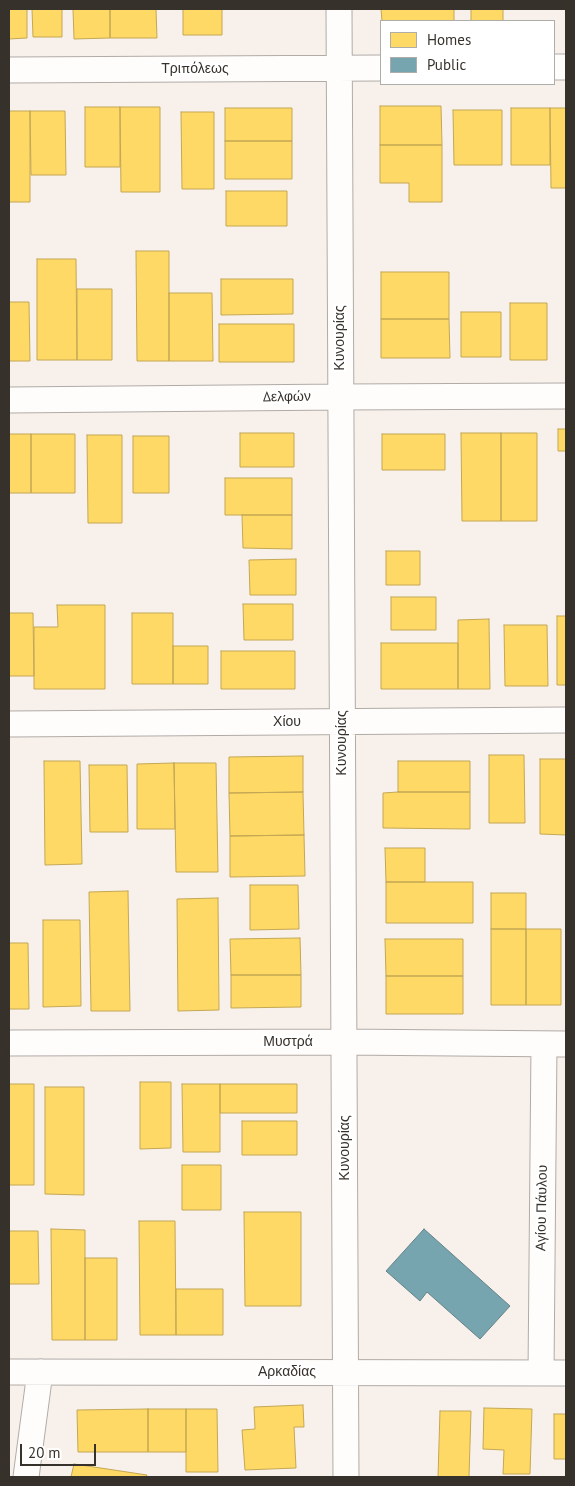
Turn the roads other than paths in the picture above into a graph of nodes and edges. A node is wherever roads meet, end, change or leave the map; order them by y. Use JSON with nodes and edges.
{"nodes":[{"id":1,"x":339,"y":9,"type":"edge"},
{"id":2,"x":339,"y":68,"type":"junction"},
{"id":3,"x":380,"y":68,"type":"edge"},
{"id":4,"x":9,"y":70,"type":"edge"},
{"id":5,"x":566,"y":396,"type":"edge"},
{"id":6,"x":340,"y":397,"type":"junction"},
{"id":7,"x":9,"y":400,"type":"edge"},
{"id":8,"x":566,"y":720,"type":"edge"},
{"id":9,"x":342,"y":721,"type":"junction"},
{"id":10,"x":9,"y":724,"type":"edge"},
{"id":11,"x":344,"y":1042,"type":"junction"},
{"id":12,"x":9,"y":1043,"type":"edge"},
{"id":13,"x":555,"y":1044,"type":"edge"},
{"id":14,"x":9,"y":1372,"type":"edge"},
{"id":15,"x":40,"y":1372,"type":"junction"},
{"id":16,"x":346,"y":1372,"type":"junction"},
{"id":17,"x":541,"y":1372,"type":"junction"},
{"id":18,"x":566,"y":1373,"type":"edge"},
{"id":19,"x":26,"y":1477,"type":"edge"},
{"id":20,"x":346,"y":1477,"type":"edge"}],
"edges":[{"from":1,"to":2,"type":"street","name":"Κυνουρίας"},
{"from":2,"to":3,"type":"street","name":"Τριπόλεως"},
{"from":2,"to":4,"type":"street","name":"Τριπόλεως"},
{"from":2,"to":6,"type":"street","name":"Κυνουρίας"},
{"from":5,"to":6,"type":"street","name":"Δελφών"},
{"from":6,"to":7,"type":"street","name":"Δελφών"},
{"from":6,"to":9,"type":"street","name":"Κυνουρίας"},
{"from":8,"to":9,"type":"street","name":"Χίου"},
{"from":9,"to":10,"type":"street","name":"Χίου"},
{"from":9,"to":11,"type":"street","name":"Κυνουρίας"},
{"from":11,"to":12,"type":"street","name":"Μυστρά"},
{"from":11,"to":13,"type":"street","name":"Μυστρά"},
{"from":11,"to":16,"type":"street","name":"Κυνουρίας"},
{"from":13,"to":17,"type":"street","name":"Αγίου Πάυλου"},
{"from":14,"to":15,"type":"street","name":"Αρκαδίας"},
{"from":15,"to":16,"type":"street","name":"Αρκαδίας"},
{"from":15,"to":19,"type":"street"},
{"from":16,"to":17,"type":"street","name":"Αρκαδίας"},
{"from":16,"to":20,"type":"street","name":"Κυνουρίας"},
{"from":17,"to":18,"type":"street","name":"Αρκαδίας"}]}
